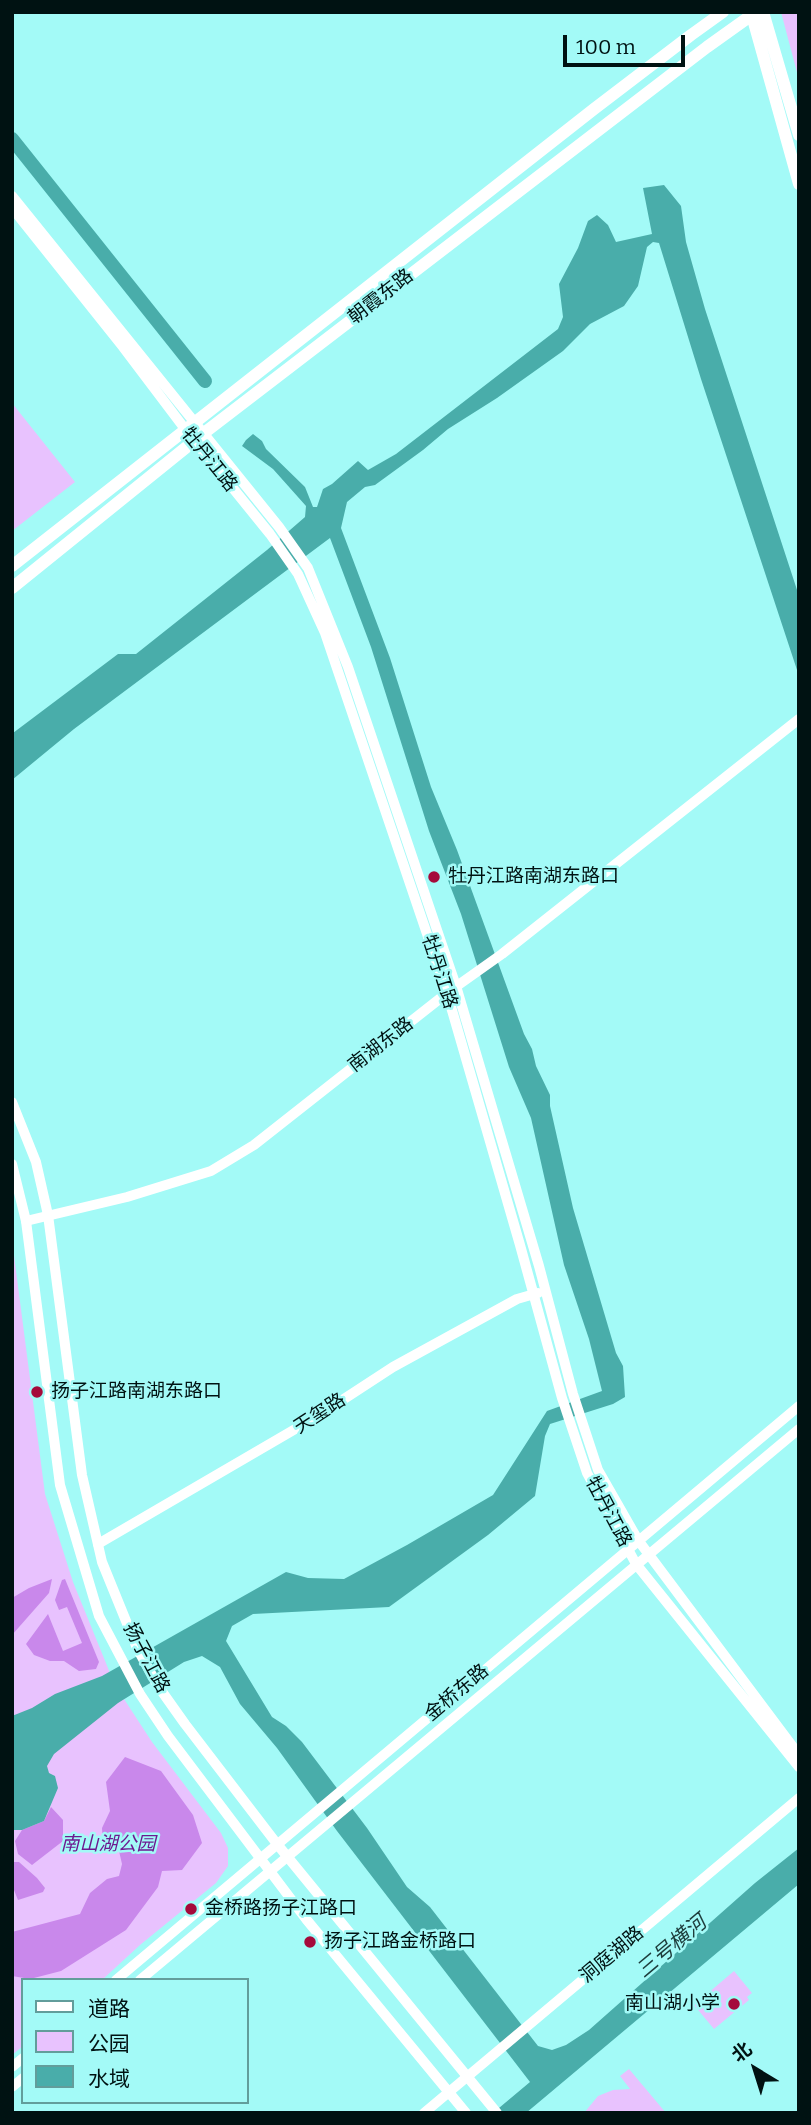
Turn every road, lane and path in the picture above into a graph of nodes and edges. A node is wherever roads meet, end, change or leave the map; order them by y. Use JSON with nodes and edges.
{"nodes":[{"id":1,"x":723,"y":12,"type":"edge"},
{"id":2,"x":755,"y":13,"type":"edge"},
{"id":3,"x":799,"y":135,"type":"edge"},
{"id":4,"x":799,"y":184,"type":"edge"},
{"id":5,"x":12,"y":196,"type":"edge"},
{"id":6,"x":12,"y":208,"type":"edge"},
{"id":7,"x":190,"y":425,"type":"junction"},
{"id":8,"x":199,"y":437,"type":"junction"},
{"id":9,"x":12,"y":566,"type":"edge"},
{"id":10,"x":12,"y":587,"type":"edge"},
{"id":11,"x":799,"y":719,"type":"edge"},
{"id":12,"x":456,"y":986,"type":"junction"},
{"id":13,"x":447,"y":993,"type":"junction"},
{"id":14,"x":12,"y":1102,"type":"edge"},
{"id":15,"x":12,"y":1164,"type":"edge"},
{"id":16,"x":48,"y":1216,"type":"junction"},
{"id":17,"x":26,"y":1221,"type":"junction"},
{"id":18,"x":545,"y":1292,"type":"junction"},
{"id":19,"x":533,"y":1294,"type":"junction"},
{"id":20,"x":799,"y":1406,"type":"edge"},
{"id":21,"x":575,"y":1421,"type":"junction"},
{"id":22,"x":799,"y":1429,"type":"edge"},
{"id":23,"x":638,"y":1540,"type":"junction"},
{"id":24,"x":98,"y":1544,"type":"junction"},
{"id":25,"x":628,"y":1549,"type":"junction"},
{"id":26,"x":649,"y":1554,"type":"junction"},
{"id":27,"x":636,"y":1564,"type":"junction"},
{"id":28,"x":799,"y":1755,"type":"edge"},
{"id":29,"x":799,"y":1768,"type":"edge"},
{"id":30,"x":799,"y":1798,"type":"edge"},
{"id":31,"x":277,"y":1844,"type":"junction"},
{"id":32,"x":287,"y":1857,"type":"junction"},
{"id":33,"x":261,"y":1858,"type":"junction"},
{"id":34,"x":271,"y":1871,"type":"junction"},
{"id":35,"x":118,"y":1978,"type":"edge"},
{"id":36,"x":142,"y":1978,"type":"edge"},
{"id":37,"x":467,"y":2077,"type":"junction"},
{"id":38,"x":450,"y":2091,"type":"junction"},
{"id":39,"x":424,"y":2113,"type":"edge"},
{"id":40,"x":466,"y":2113,"type":"edge"},
{"id":41,"x":497,"y":2113,"type":"edge"}],
"edges":[{"from":1,"to":7,"type":"main road","name":"朝霞东路"},
{"from":2,"to":3,"type":"main road"},
{"from":2,"to":4,"type":"main road"},
{"from":2,"to":8,"type":"main road","name":"朝霞东路"},
{"from":5,"to":7,"type":"street","name":"牡丹江路"},
{"from":6,"to":7,"type":"street","name":"牡丹江路"},
{"from":7,"to":8,"type":"street","name":"牡丹江路"},
{"from":7,"to":9,"type":"main road","name":"朝霞东路"},
{"from":8,"to":10,"type":"main road","name":"朝霞东路"},
{"from":8,"to":12,"type":"street","name":"牡丹江路"},
{"from":8,"to":13,"type":"street","name":"牡丹江路"},
{"from":11,"to":12,"type":"street","name":"南湖东路"},
{"from":12,"to":13,"type":"street","name":"南湖东路"},
{"from":12,"to":18,"type":"street","name":"牡丹江路"},
{"from":13,"to":16,"type":"street","name":"南湖东路"},
{"from":13,"to":19,"type":"street","name":"牡丹江路"},
{"from":14,"to":16,"type":"main road","name":"扬子江路"},
{"from":15,"to":17,"type":"main road","name":"扬子江路"},
{"from":16,"to":17,"type":"street","name":"南湖东路"},
{"from":16,"to":24,"type":"main road","name":"扬子江路"},
{"from":17,"to":33,"type":"main road","name":"扬子江路"},
{"from":18,"to":19,"type":"street","name":"天玺路"},
{"from":18,"to":21,"type":"street","name":"牡丹江路"},
{"from":19,"to":21,"type":"street","name":"牡丹江路"},
{"from":19,"to":24,"type":"street","name":"天玺路"},
{"from":20,"to":23,"type":"street","name":"金桥东路"},
{"from":21,"to":23,"type":"street","name":"牡丹江路"},
{"from":21,"to":25,"type":"street","name":"牡丹江路"},
{"from":22,"to":26,"type":"street","name":"金桥东路"},
{"from":23,"to":25,"type":"street","name":"金桥东路"},
{"from":23,"to":26,"type":"street","name":"牡丹江路"},
{"from":24,"to":31,"type":"main road","name":"扬子江路"},
{"from":25,"to":27,"type":"street","name":"牡丹江路"},
{"from":25,"to":31,"type":"street","name":"金桥东路"},
{"from":26,"to":27,"type":"street","name":"金桥东路"},
{"from":26,"to":28,"type":"street","name":"牡丹江路"},
{"from":27,"to":29,"type":"street","name":"牡丹江路"},
{"from":27,"to":32,"type":"street","name":"金桥东路"},
{"from":30,"to":37,"type":"street","name":"洞庭湖路"},
{"from":31,"to":32,"type":"main road","name":"扬子江路"},
{"from":31,"to":33,"type":"street","name":"金桥东路"},
{"from":32,"to":34,"type":"street","name":"金桥东路"},
{"from":32,"to":37,"type":"main road","name":"扬子江路"},
{"from":33,"to":34,"type":"main road","name":"扬子江路"},
{"from":33,"to":35,"type":"street","name":"金桥东路"},
{"from":34,"to":36,"type":"street","name":"金桥东路"},
{"from":34,"to":38,"type":"main road","name":"扬子江路"},
{"from":37,"to":38,"type":"street","name":"洞庭湖路"},
{"from":37,"to":41,"type":"main road","name":"扬子江路"},
{"from":38,"to":39,"type":"street","name":"洞庭湖路"},
{"from":38,"to":40,"type":"main road","name":"扬子江路"}]}
